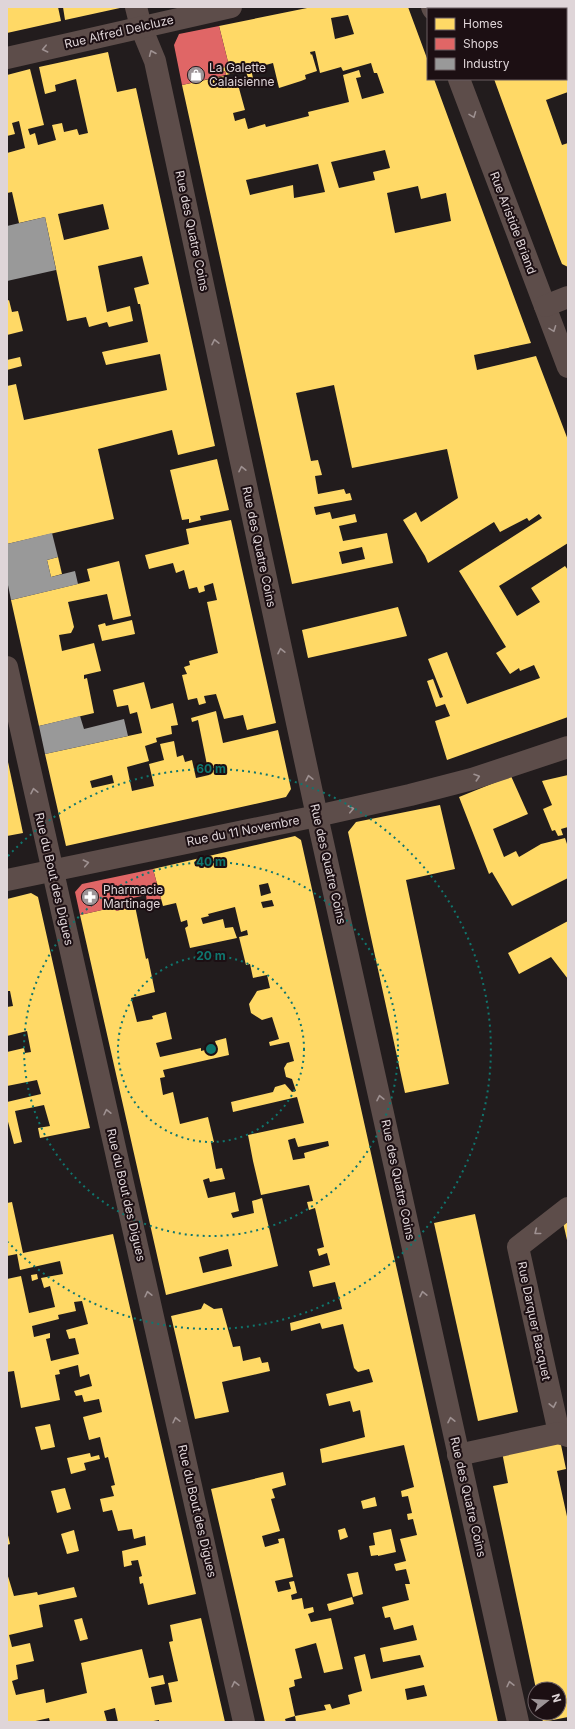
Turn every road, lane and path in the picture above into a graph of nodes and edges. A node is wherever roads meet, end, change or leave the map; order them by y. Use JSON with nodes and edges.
{"nodes":[{"id":1,"x":231,"y":7,"type":"edge"},
{"id":2,"x":139,"y":17,"type":"edge"},
{"id":3,"x":7,"y":58,"type":"edge"},
{"id":4,"x":459,"y":80,"type":"edge"},
{"id":5,"x":568,"y":297,"type":"edge"},
{"id":6,"x":545,"y":306,"type":"junction"},
{"id":7,"x":568,"y":367,"type":"edge"},
{"id":8,"x":7,"y":667,"type":"edge"},
{"id":9,"x":568,"y":747,"type":"edge"},
{"id":10,"x":317,"y":816,"type":"junction"},
{"id":11,"x":52,"y":870,"type":"junction"},
{"id":12,"x":7,"y":880,"type":"edge"},
{"id":13,"x":568,"y":1208,"type":"edge"},
{"id":14,"x":564,"y":1434,"type":"edge"},
{"id":15,"x":458,"y":1455,"type":"junction"},
{"id":16,"x":244,"y":1722,"type":"edge"},
{"id":17,"x":518,"y":1722,"type":"edge"}],
"edges":[{"from":1,"to":2,"type":"street","name":"Rue Alfred Delcluze"},
{"from":2,"to":3,"type":"street","name":"Rue Alfred Delcluze","one_way":true},
{"from":10,"to":2,"type":"street","name":"Rue des Quatre Coins","one_way":true},
{"from":4,"to":6,"type":"street","name":"Rue Aristide Briand","one_way":true},
{"from":5,"to":6,"type":"street"},
{"from":6,"to":7,"type":"street","name":"Rue Aristide Briand","one_way":true},
{"from":11,"to":8,"type":"street","name":"Rue du Bout des Digues","one_way":true},
{"from":10,"to":9,"type":"street","name":"Rue du 11 Novembre","one_way":true},
{"from":11,"to":10,"type":"street","name":"Rue du 11 Novembre","one_way":true},
{"from":15,"to":10,"type":"street","name":"Rue des Quatre Coins","one_way":true},
{"from":11,"to":12,"type":"street","name":"Rue du 11 Novembre"},
{"from":16,"to":11,"type":"street","name":"Rue du Bout des Digues","one_way":true},
{"from":13,"to":14,"type":"street","name":"Rue Darquer Bacquet","one_way":true},
{"from":14,"to":15,"type":"street","name":"Rue Darquer Bacquet"},
{"from":17,"to":15,"type":"street","name":"Rue des Quatre Coins","one_way":true}]}
